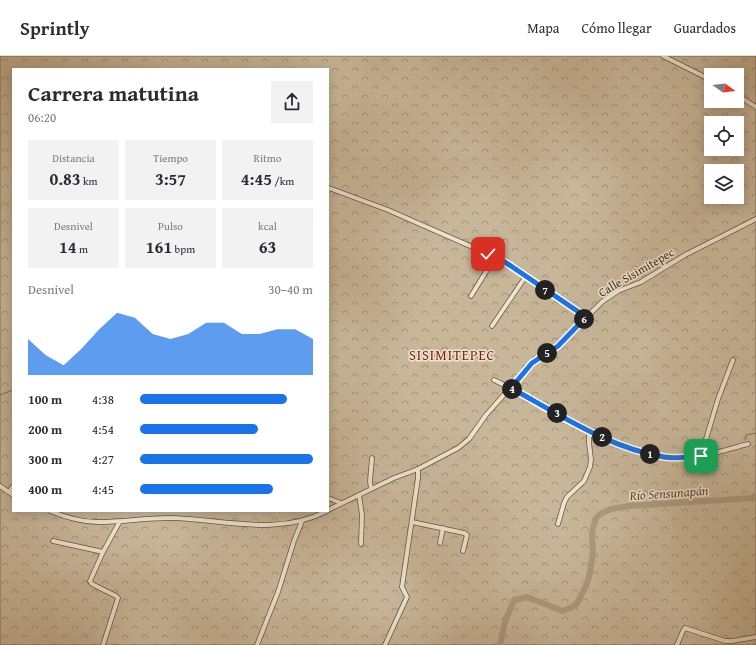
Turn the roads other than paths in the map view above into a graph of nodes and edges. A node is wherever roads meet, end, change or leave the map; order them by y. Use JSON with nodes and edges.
{"nodes":[{"id":1,"x":663,"y":56,"type":"edge"},
{"id":2,"x":704,"y":76,"type":"edge"},
{"id":3,"x":744,"y":100,"type":"edge"},
{"id":4,"x":756,"y":107,"type":"edge"},
{"id":5,"x":329,"y":188,"type":"edge"},
{"id":6,"x":756,"y":219,"type":"edge"},
{"id":7,"x":495,"y":257,"type":"junction"},
{"id":8,"x":526,"y":276,"type":"junction"},
{"id":9,"x":470,"y":296,"type":"dead end"},
{"id":10,"x":586,"y":317,"type":"junction"},
{"id":11,"x":492,"y":326,"type":"dead end"},
{"id":12,"x":733,"y":360,"type":"dead end"},
{"id":13,"x":494,"y":380,"type":"dead end"},
{"id":14,"x":511,"y":388,"type":"junction"},
{"id":15,"x":590,"y":431,"type":"junction"},
{"id":16,"x":748,"y":444,"type":"dead end"},
{"id":17,"x":701,"y":456,"type":"junction"},
{"id":18,"x":372,"y":458,"type":"dead end"},
{"id":19,"x":418,"y":469,"type":"junction"},
{"id":20,"x":0,"y":486,"type":"edge"},
{"id":21,"x":12,"y":487,"type":"edge"},
{"id":22,"x":371,"y":489,"type":"junction"},
{"id":23,"x":8,"y":492,"type":"junction"},
{"id":24,"x":12,"y":494,"type":"edge"},
{"id":25,"x":359,"y":495,"type":"junction"},
{"id":26,"x":329,"y":498,"type":"edge"},
{"id":27,"x":342,"y":503,"type":"junction"},
{"id":28,"x":329,"y":510,"type":"edge"},
{"id":29,"x":324,"y":512,"type":"edge"},
{"id":30,"x":61,"y":513,"type":"edge"},
{"id":31,"x":120,"y":520,"type":"junction"},
{"id":32,"x":302,"y":521,"type":"junction"},
{"id":33,"x":412,"y":522,"type":"junction"},
{"id":34,"x":558,"y":524,"type":"dead end"},
{"id":35,"x":443,"y":528,"type":"junction"},
{"id":36,"x":53,"y":541,"type":"dead end"},
{"id":37,"x":440,"y":543,"type":"dead end"},
{"id":38,"x":361,"y":544,"type":"dead end"},
{"id":39,"x":463,"y":551,"type":"dead end"},
{"id":40,"x":103,"y":552,"type":"junction"},
{"id":41,"x":756,"y":637,"type":"edge"},
{"id":42,"x":103,"y":645,"type":"edge"},
{"id":43,"x":257,"y":645,"type":"edge"},
{"id":44,"x":385,"y":645,"type":"edge"},
{"id":45,"x":677,"y":645,"type":"edge"}],
"edges":[{"from":1,"to":2,"type":"street"},
{"from":3,"to":4,"type":"street"},
{"from":5,"to":7,"type":"street"},
{"from":6,"to":10,"type":"street","name":"Calle Sisimitepec"},
{"from":7,"to":8,"type":"street"},
{"from":7,"to":9,"type":"street"},
{"from":8,"to":10,"type":"street"},
{"from":8,"to":11,"type":"street"},
{"from":10,"to":14,"type":"street","name":"Calle Sisimitepec"},
{"from":12,"to":17,"type":"street"},
{"from":13,"to":14,"type":"street"},
{"from":14,"to":15,"type":"street"},
{"from":14,"to":19,"type":"street","name":"Calle Sisimitepec"},
{"from":15,"to":17,"type":"street"},
{"from":15,"to":34,"type":"street"},
{"from":16,"to":17,"type":"street"},
{"from":18,"to":22,"type":"street"},
{"from":19,"to":22,"type":"street","name":"Calle Sisimitepec"},
{"from":19,"to":33,"type":"street"},
{"from":20,"to":23,"type":"street"},
{"from":21,"to":23,"type":"street"},
{"from":22,"to":25,"type":"street","name":"Calle Sisimitepec"},
{"from":23,"to":24,"type":"street"},
{"from":25,"to":27,"type":"street","name":"Calle Sisimitepec"},
{"from":25,"to":38,"type":"street"},
{"from":26,"to":27,"type":"street"},
{"from":27,"to":28,"type":"street","name":"Calle Sisimitepec"},
{"from":29,"to":32,"type":"street","name":"Calle Sisimitepec"},
{"from":30,"to":31,"type":"street","name":"Calle Sisimitepec"},
{"from":31,"to":32,"type":"street","name":"Calle Sisimitepec"},
{"from":31,"to":40,"type":"street"},
{"from":32,"to":43,"type":"street"},
{"from":33,"to":35,"type":"street"},
{"from":33,"to":44,"type":"street"},
{"from":35,"to":37,"type":"street"},
{"from":35,"to":39,"type":"street"},
{"from":36,"to":40,"type":"street"},
{"from":40,"to":42,"type":"street"},
{"from":41,"to":45,"type":"street"}]}
